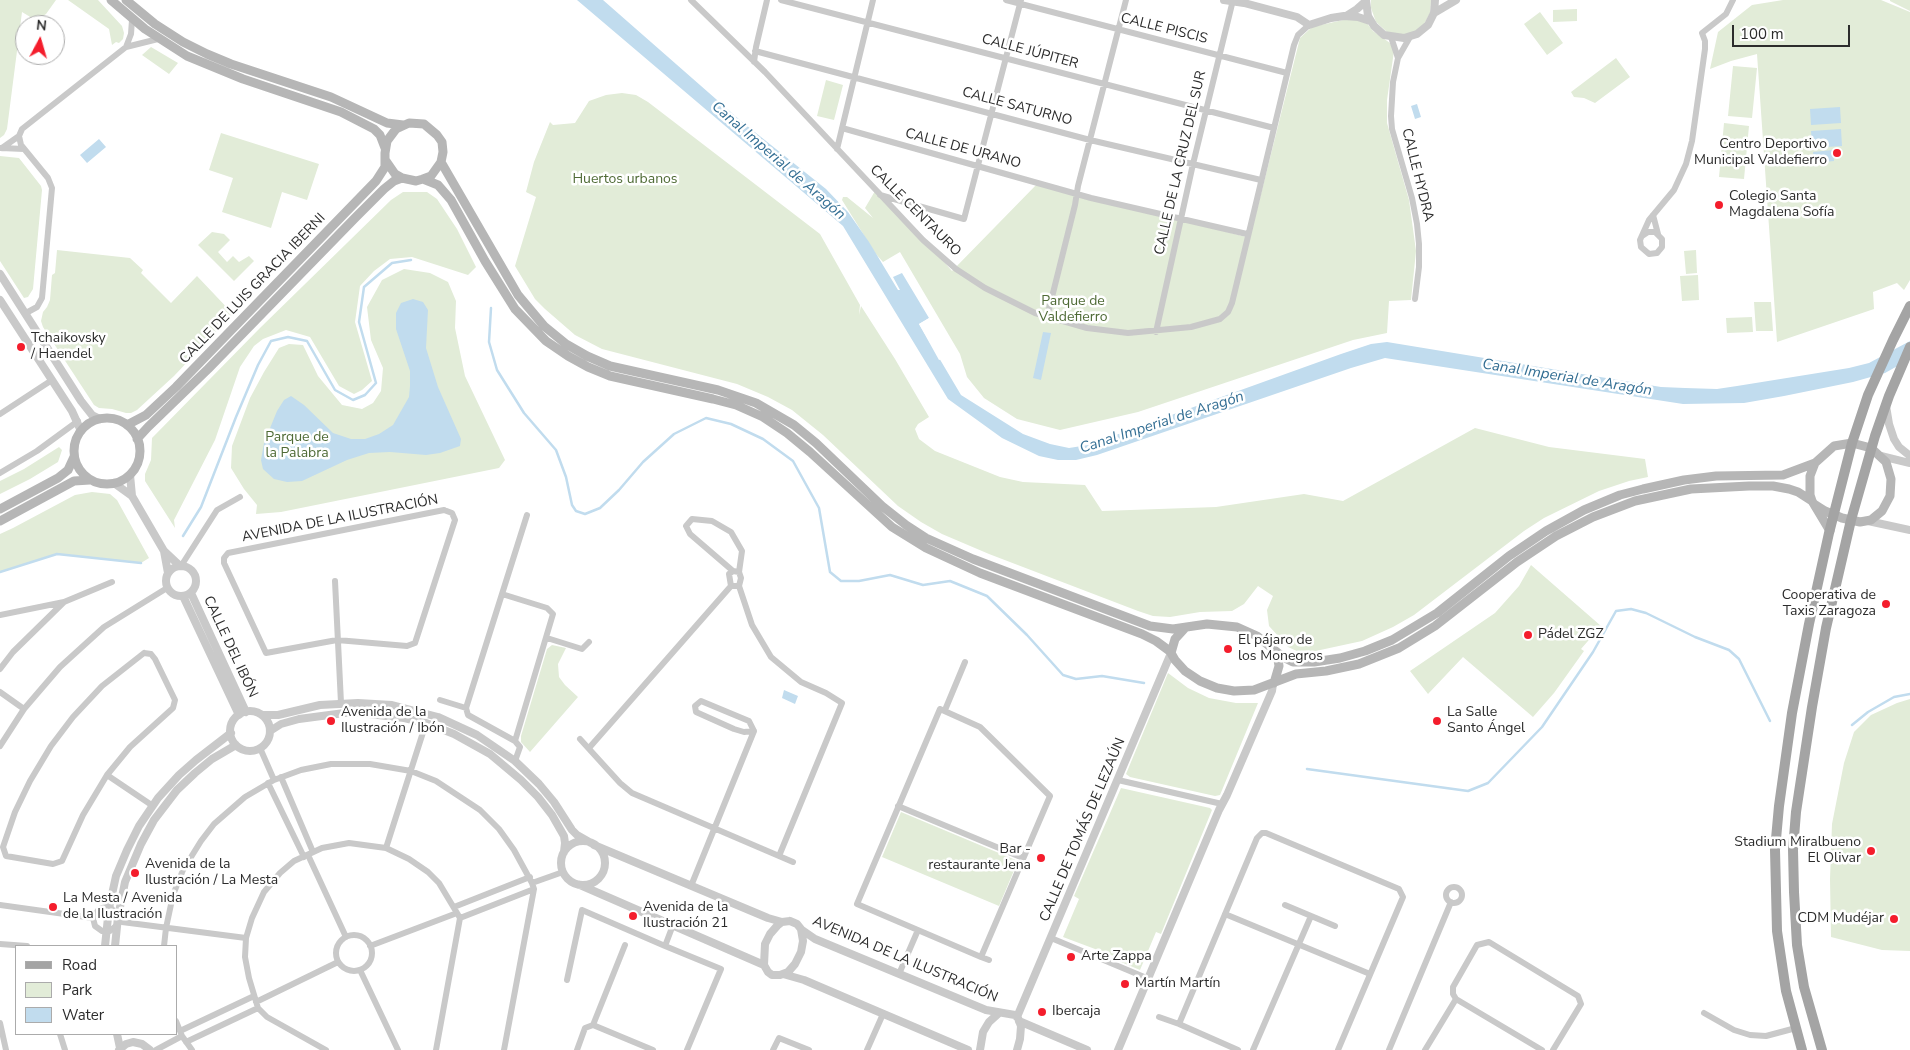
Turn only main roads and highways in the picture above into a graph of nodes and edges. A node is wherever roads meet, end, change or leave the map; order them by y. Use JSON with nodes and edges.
{"nodes":[{"id":1,"x":110,"y":0,"type":"edge"},
{"id":2,"x":126,"y":0,"type":"edge"},
{"id":3,"x":402,"y":125,"type":"junction"},
{"id":4,"x":385,"y":148,"type":"junction"},
{"id":5,"x":386,"y":161,"type":"junction"},
{"id":6,"x":441,"y":162,"type":"junction"},
{"id":7,"x":402,"y":178,"type":"junction"},
{"id":8,"x":423,"y":179,"type":"junction"},
{"id":9,"x":1909,"y":308,"type":"edge"},
{"id":10,"x":1910,"y":347,"type":"edge"},
{"id":11,"x":127,"y":425,"type":"junction"},
{"id":12,"x":137,"y":439,"type":"junction"},
{"id":13,"x":1852,"y":443,"type":"junction"},
{"id":14,"x":1871,"y":448,"type":"junction"},
{"id":15,"x":74,"y":457,"type":"junction"},
{"id":16,"x":1816,"y":462,"type":"junction"},
{"id":17,"x":90,"y":480,"type":"junction"},
{"id":18,"x":1813,"y":502,"type":"junction"},
{"id":19,"x":0,"y":508,"type":"edge"},
{"id":20,"x":1834,"y":516,"type":"junction"},
{"id":21,"x":1851,"y":520,"type":"junction"},
{"id":22,"x":0,"y":521,"type":"edge"},
{"id":23,"x":1830,"y":531,"type":"junction"},
{"id":24,"x":1185,"y":628,"type":"junction"},
{"id":25,"x":1172,"y":652,"type":"junction"},
{"id":26,"x":1277,"y":653,"type":"junction"},
{"id":27,"x":1273,"y":683,"type":"junction"},
{"id":28,"x":1802,"y":1050,"type":"edge"},
{"id":29,"x":1822,"y":1050,"type":"edge"}],
"edges":[{"from":1,"to":4,"type":"main road"},
{"from":2,"to":3,"type":"main road"},
{"from":3,"to":4,"type":"main road"},
{"from":3,"to":6,"type":"main road"},
{"from":4,"to":5,"type":"main road"},
{"from":5,"to":7,"type":"main road"},
{"from":5,"to":11,"type":"main road","name":"CALLE DE LUIS GRACIA IBERNI"},
{"from":6,"to":8,"type":"main road"},
{"from":6,"to":24,"type":"main road"},
{"from":7,"to":8,"type":"main road"},
{"from":7,"to":12,"type":"main road","name":"CALLE DE LUIS GRACIA IBERNI"},
{"from":8,"to":25,"type":"main road"},
{"from":9,"to":13,"type":"main road"},
{"from":10,"to":14,"type":"main road"},
{"from":11,"to":12,"type":"main road"},
{"from":11,"to":15,"type":"main road"},
{"from":12,"to":17,"type":"main road"},
{"from":13,"to":14,"type":"main road"},
{"from":13,"to":16,"type":"main road"},
{"from":13,"to":20,"type":"main road"},
{"from":14,"to":21,"type":"main road"},
{"from":14,"to":21,"type":"main road"},
{"from":15,"to":17,"type":"main road"},
{"from":15,"to":19,"type":"main road"},
{"from":16,"to":18,"type":"main road"},
{"from":16,"to":26,"type":"main road"},
{"from":17,"to":22,"type":"main road"},
{"from":18,"to":20,"type":"main road"},
{"from":18,"to":23,"type":"main road"},
{"from":18,"to":27,"type":"main road"},
{"from":20,"to":21,"type":"main road"},
{"from":20,"to":23,"type":"main road"},
{"from":21,"to":29,"type":"main road"},
{"from":23,"to":28,"type":"main road"},
{"from":24,"to":25,"type":"main road"},
{"from":24,"to":26,"type":"main road"},
{"from":25,"to":27,"type":"main road"},
{"from":26,"to":27,"type":"main road"}]}
